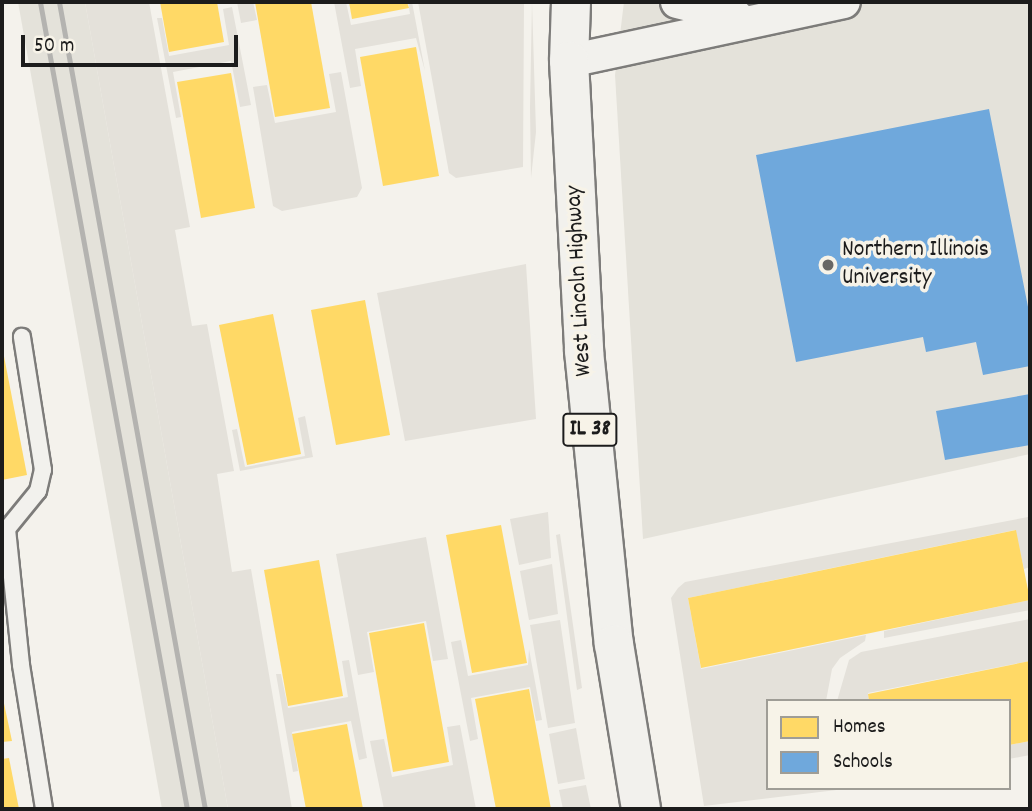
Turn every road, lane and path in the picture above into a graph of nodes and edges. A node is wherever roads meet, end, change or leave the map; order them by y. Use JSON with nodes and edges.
{"nodes":[{"id":1,"x":571,"y":2,"type":"edge"},
{"id":2,"x":677,"y":2,"type":"edge"},
{"id":3,"x":844,"y":2,"type":"edge"},
{"id":4,"x":752,"y":20,"type":"junction"},
{"id":5,"x":569,"y":61,"type":"junction"},
{"id":6,"x":22,"y":337,"type":"dead end"},
{"id":7,"x":4,"y":528,"type":"edge"},
{"id":8,"x":44,"y":809,"type":"edge"},
{"id":9,"x":641,"y":809,"type":"edge"}],
"edges":[{"from":1,"to":5,"type":"main road","name":"West Lincoln Highway","number":"IL 38"},
{"from":2,"to":4,"type":"street"},
{"from":3,"to":4,"type":"street"},
{"from":4,"to":5,"type":"street"},
{"from":5,"to":9,"type":"main road","name":"West Lincoln Highway","number":"IL 38"},
{"from":6,"to":7,"type":"lane"},
{"from":7,"to":8,"type":"lane"}]}
